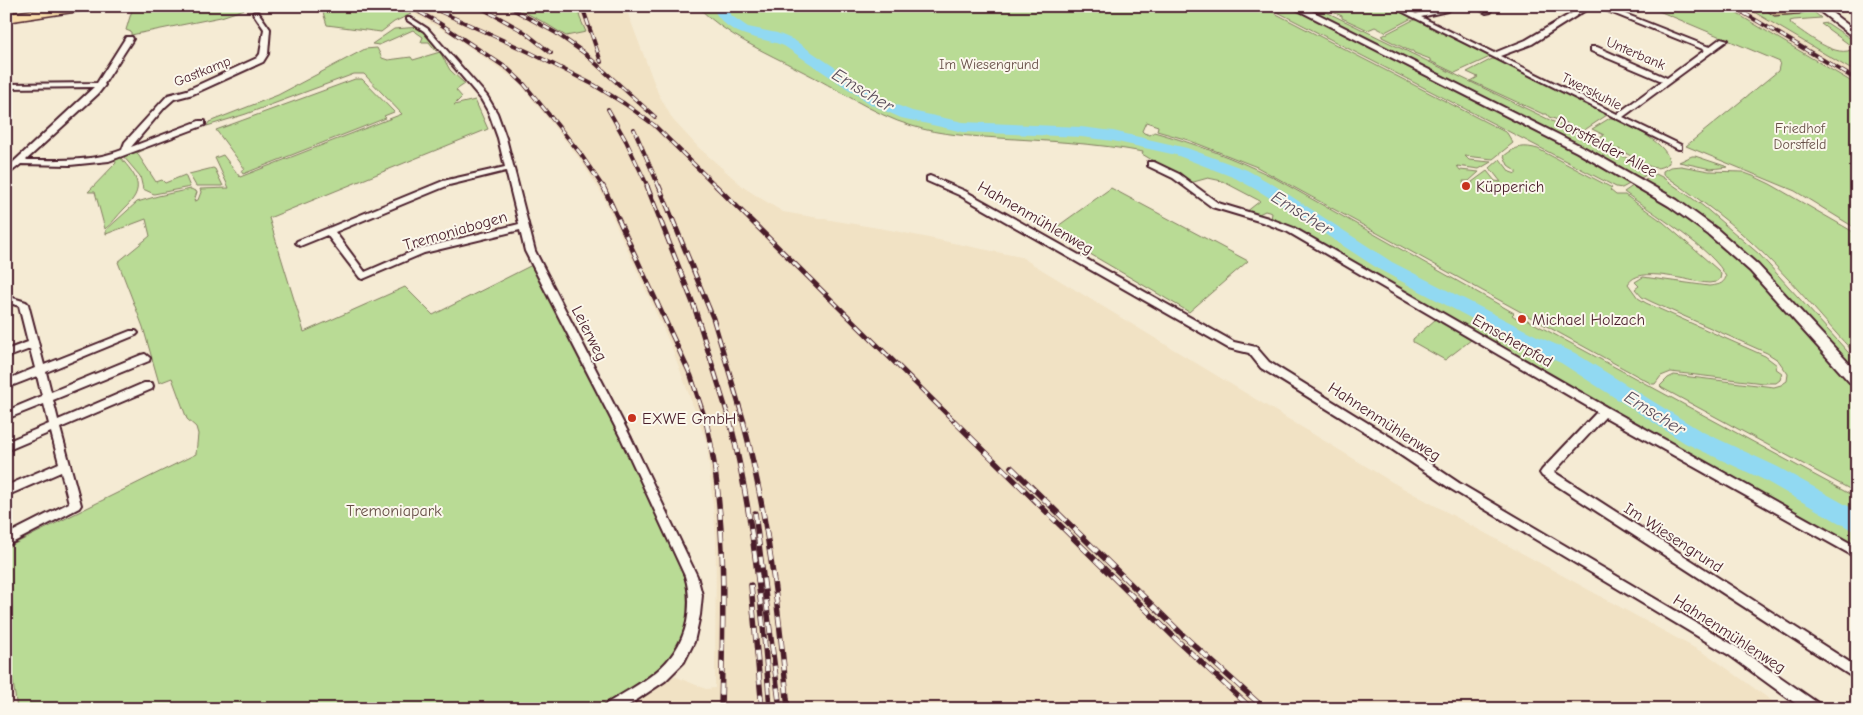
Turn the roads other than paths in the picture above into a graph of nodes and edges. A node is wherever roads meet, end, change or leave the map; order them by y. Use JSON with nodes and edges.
{"nodes":[{"id":1,"x":27,"y":6,"type":"edge"},
{"id":2,"x":86,"y":6,"type":"edge"},
{"id":3,"x":1294,"y":6,"type":"edge"},
{"id":4,"x":1394,"y":6,"type":"edge"},
{"id":5,"x":1454,"y":6,"type":"edge"},
{"id":6,"x":1476,"y":6,"type":"edge"},
{"id":7,"x":1588,"y":6,"type":"edge"},
{"id":8,"x":1598,"y":6,"type":"edge"},
{"id":9,"x":1817,"y":6,"type":"edge"},
{"id":10,"x":1430,"y":8,"type":"edge"},
{"id":11,"x":6,"y":9,"type":"edge"},
{"id":12,"x":1488,"y":12,"type":"dead end"},
{"id":13,"x":256,"y":13,"type":"dead end"},
{"id":14,"x":1417,"y":16,"type":"junction"},
{"id":15,"x":6,"y":18,"type":"edge"},
{"id":16,"x":409,"y":18,"type":"dead end"},
{"id":17,"x":1857,"y":37,"type":"edge"},
{"id":18,"x":129,"y":39,"type":"dead end"},
{"id":19,"x":1724,"y":40,"type":"dead end"},
{"id":20,"x":1594,"y":49,"type":"dead end"},
{"id":21,"x":1710,"y":50,"type":"junction"},
{"id":22,"x":1495,"y":55,"type":"junction"},
{"id":23,"x":1668,"y":81,"type":"junction"},
{"id":24,"x":101,"y":85,"type":"junction"},
{"id":25,"x":6,"y":86,"type":"edge"},
{"id":26,"x":1617,"y":117,"type":"junction"},
{"id":27,"x":202,"y":123,"type":"dead end"},
{"id":28,"x":1678,"y":147,"type":"dead end"},
{"id":29,"x":126,"y":152,"type":"junction"},
{"id":30,"x":21,"y":162,"type":"junction"},
{"id":31,"x":1151,"y":164,"type":"dead end"},
{"id":32,"x":510,"y":168,"type":"junction"},
{"id":33,"x":6,"y":174,"type":"edge"},
{"id":34,"x":930,"y":179,"type":"dead end"},
{"id":35,"x":524,"y":226,"type":"junction"},
{"id":36,"x":329,"y":231,"type":"junction"},
{"id":37,"x":300,"y":243,"type":"dead end"},
{"id":38,"x":6,"y":302,"type":"edge"},
{"id":39,"x":133,"y":333,"type":"dead end"},
{"id":40,"x":32,"y":344,"type":"junction"},
{"id":41,"x":6,"y":354,"type":"edge"},
{"id":42,"x":145,"y":358,"type":"dead end"},
{"id":43,"x":38,"y":371,"type":"junction"},
{"id":44,"x":1857,"y":380,"type":"edge"},
{"id":45,"x":6,"y":384,"type":"edge"},
{"id":46,"x":148,"y":386,"type":"dead end"},
{"id":47,"x":46,"y":399,"type":"junction"},
{"id":48,"x":1604,"y":411,"type":"junction"},
{"id":49,"x":6,"y":415,"type":"edge"},
{"id":50,"x":54,"y":426,"type":"junction"},
{"id":51,"x":6,"y":447,"type":"edge"},
{"id":52,"x":64,"y":466,"type":"junction"},
{"id":53,"x":6,"y":491,"type":"edge"},
{"id":54,"x":6,"y":541,"type":"edge"},
{"id":55,"x":1857,"y":553,"type":"edge"},
{"id":56,"x":1857,"y":674,"type":"edge"},
{"id":57,"x":611,"y":709,"type":"edge"},
{"id":58,"x":1814,"y":709,"type":"edge"}],
"edges":[{"from":1,"to":11,"type":"highway"},
{"from":2,"to":15,"type":"highway"},
{"from":3,"to":44,"type":"main road","name":"Dorstfelder Allee"},
{"from":4,"to":14,"type":"street","name":"Twerskuhle"},
{"from":5,"to":10,"type":"street"},
{"from":6,"to":12,"type":"street"},
{"from":7,"to":22,"type":"street"},
{"from":8,"to":21,"type":"street","name":"Unterbank"},
{"from":9,"to":17,"type":"main road"},
{"from":10,"to":14,"type":"street"},
{"from":13,"to":29,"type":"street","name":"Gastkamp"},
{"from":14,"to":22,"type":"street","name":"Twerskuhle"},
{"from":16,"to":32,"type":"street","name":"Leierweg"},
{"from":18,"to":24,"type":"street"},
{"from":19,"to":21,"type":"street","name":"Unterbank"},
{"from":20,"to":23,"type":"street","name":"Unterbank"},
{"from":21,"to":23,"type":"street","name":"Unterbank"},
{"from":22,"to":26,"type":"street","name":"Twerskuhle"},
{"from":23,"to":26,"type":"street","name":"Unterbank"},
{"from":24,"to":25,"type":"street"},
{"from":24,"to":30,"type":"street"},
{"from":26,"to":28,"type":"street","name":"Twerskuhle"},
{"from":27,"to":29,"type":"street"},
{"from":29,"to":30,"type":"street"},
{"from":30,"to":33,"type":"street"},
{"from":31,"to":48,"type":"street","name":"Emscherpfad"},
{"from":32,"to":35,"type":"street","name":"Leierweg"},
{"from":32,"to":36,"type":"street"},
{"from":34,"to":58,"type":"street","name":"Hahnenmühlenweg"},
{"from":35,"to":36,"type":"street","name":"Tremoniabogen"},
{"from":35,"to":57,"type":"street","name":"Leierweg"},
{"from":36,"to":37,"type":"street"},
{"from":38,"to":40,"type":"street"},
{"from":39,"to":43,"type":"street"},
{"from":40,"to":41,"type":"street"},
{"from":40,"to":43,"type":"street"},
{"from":42,"to":47,"type":"street"},
{"from":43,"to":45,"type":"street"},
{"from":43,"to":47,"type":"street"},
{"from":46,"to":50,"type":"street"},
{"from":47,"to":49,"type":"street"},
{"from":47,"to":50,"type":"street"},
{"from":48,"to":55,"type":"street","name":"Emscherpfad"},
{"from":48,"to":56,"type":"street","name":"Im Wiesengrund"},
{"from":50,"to":51,"type":"street"},
{"from":50,"to":52,"type":"street"},
{"from":52,"to":53,"type":"street"},
{"from":52,"to":54,"type":"street"}]}
